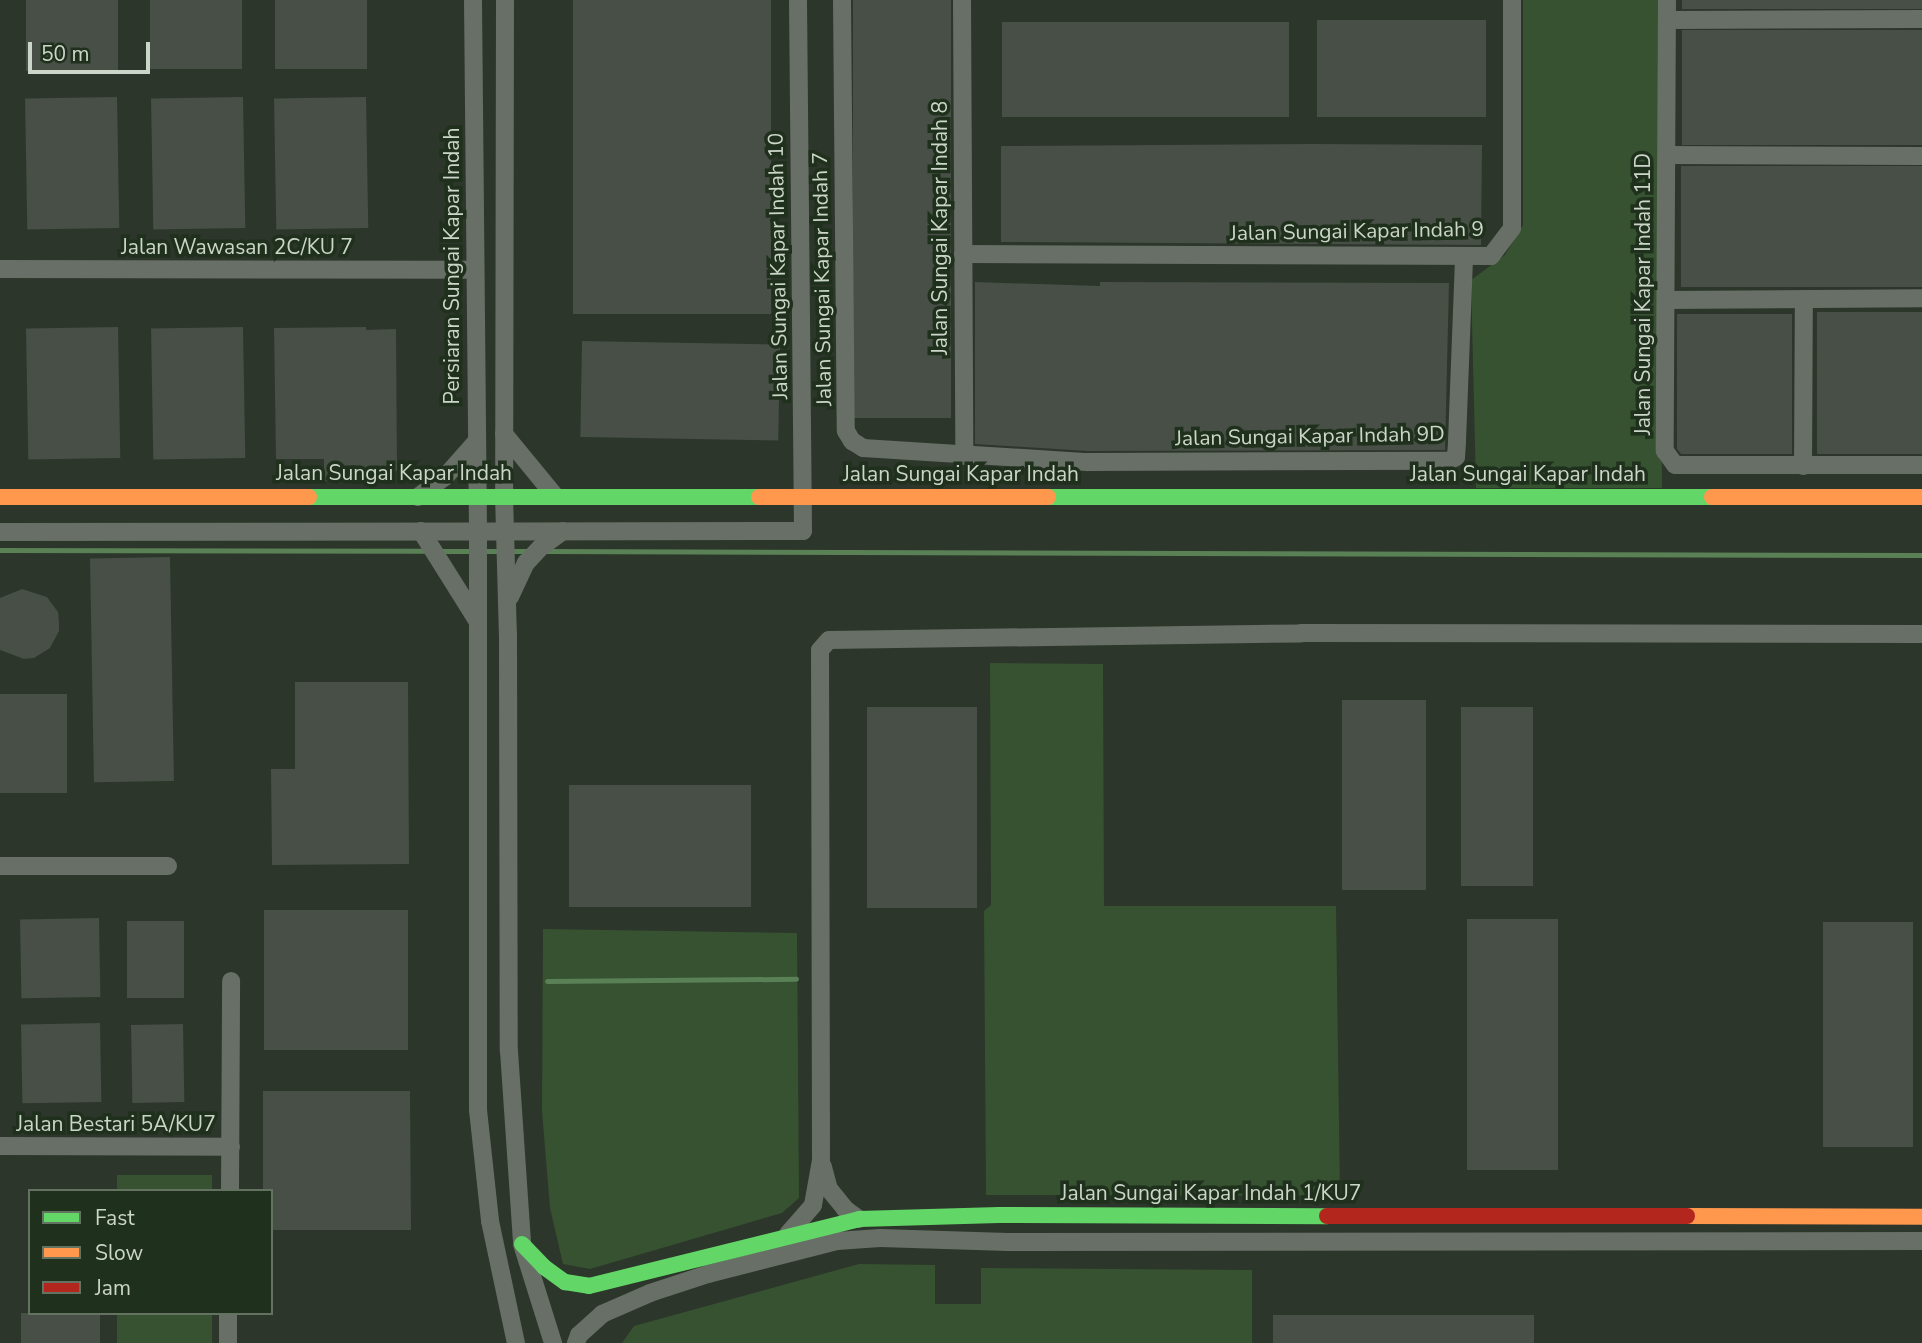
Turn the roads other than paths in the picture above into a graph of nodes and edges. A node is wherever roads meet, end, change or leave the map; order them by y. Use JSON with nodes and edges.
{"nodes":[{"id":1,"x":473,"y":0,"type":"edge"},
{"id":2,"x":505,"y":0,"type":"edge"},
{"id":3,"x":798,"y":0,"type":"edge"},
{"id":4,"x":842,"y":0,"type":"edge"},
{"id":5,"x":962,"y":0,"type":"edge"},
{"id":6,"x":1511,"y":0,"type":"edge"},
{"id":7,"x":1667,"y":0,"type":"edge"},
{"id":8,"x":1922,"y":19,"type":"edge"},
{"id":9,"x":1667,"y":20,"type":"junction"},
{"id":10,"x":1667,"y":155,"type":"junction"},
{"id":11,"x":1922,"y":156,"type":"edge"},
{"id":12,"x":963,"y":254,"type":"junction"},
{"id":13,"x":1464,"y":256,"type":"junction"},
{"id":14,"x":0,"y":269,"type":"edge"},
{"id":15,"x":474,"y":270,"type":"junction"},
{"id":16,"x":1922,"y":298,"type":"edge"},
{"id":17,"x":1804,"y":299,"type":"junction"},
{"id":18,"x":1666,"y":300,"type":"junction"},
{"id":19,"x":504,"y":434,"type":"junction"},
{"id":20,"x":476,"y":442,"type":"junction"},
{"id":21,"x":964,"y":456,"type":"junction"},
{"id":22,"x":1922,"y":465,"type":"edge"},
{"id":23,"x":1802,"y":466,"type":"junction"},
{"id":24,"x":477,"y":495,"type":"junction"},
{"id":25,"x":504,"y":495,"type":"junction"},
{"id":26,"x":555,"y":496,"type":"junction"},
{"id":27,"x":803,"y":496,"type":"junction"},
{"id":28,"x":0,"y":497,"type":"edge"},
{"id":29,"x":418,"y":497,"type":"junction"},
{"id":30,"x":1922,"y":497,"type":"edge"},
{"id":31,"x":0,"y":531,"type":"edge"},
{"id":32,"x":421,"y":531,"type":"junction"},
{"id":33,"x":563,"y":531,"type":"junction"},
{"id":34,"x":478,"y":537,"type":"junction"},
{"id":35,"x":505,"y":537,"type":"junction"},
{"id":36,"x":507,"y":609,"type":"junction"},
{"id":37,"x":478,"y":622,"type":"junction"},
{"id":38,"x":1922,"y":634,"type":"edge"},
{"id":39,"x":0,"y":866,"type":"edge"},
{"id":40,"x":168,"y":866,"type":"dead end"},
{"id":41,"x":231,"y":981,"type":"dead end"},
{"id":42,"x":0,"y":1146,"type":"edge"},
{"id":43,"x":231,"y":1147,"type":"junction"},
{"id":44,"x":821,"y":1160,"type":"junction"},
{"id":45,"x":230,"y":1189,"type":"edge"},
{"id":46,"x":1922,"y":1217,"type":"edge"},
{"id":47,"x":859,"y":1219,"type":"junction"},
{"id":48,"x":788,"y":1234,"type":"junction"},
{"id":49,"x":1922,"y":1241,"type":"edge"},
{"id":50,"x":523,"y":1244,"type":"junction"},
{"id":51,"x":589,"y":1286,"type":"junction"},
{"id":52,"x":602,"y":1314,"type":"junction"},
{"id":53,"x":228,"y":1315,"type":"edge"},
{"id":54,"x":228,"y":1343,"type":"edge"},
{"id":55,"x":516,"y":1343,"type":"edge"},
{"id":56,"x":552,"y":1343,"type":"edge"},
{"id":57,"x":576,"y":1343,"type":"edge"}],
"edges":[{"from":1,"to":15,"type":"street","name":"Persiaran Sungai Kapar Indah"},
{"from":2,"to":19,"type":"street"},
{"from":3,"to":27,"type":"street","name":"Jalan Sungai Kapar Indah 10"},
{"from":4,"to":21,"type":"street","name":"Jalan Sungai Kapar Indah 7"},
{"from":5,"to":12,"type":"street","name":"Jalan Sungai Kapar Indah 8"},
{"from":6,"to":13,"type":"street","name":"Jalan Sungai Kapar Indah 9"},
{"from":7,"to":9,"type":"street","name":"Jalan Sungai Kapar Indah 11D"},
{"from":8,"to":9,"type":"street"},
{"from":9,"to":10,"type":"street","name":"Jalan Sungai Kapar Indah 11D"},
{"from":10,"to":11,"type":"street"},
{"from":10,"to":18,"type":"street","name":"Jalan Sungai Kapar Indah 11D"},
{"from":12,"to":13,"type":"street","name":"Jalan Sungai Kapar Indah 9"},
{"from":12,"to":21,"type":"street","name":"Jalan Sungai Kapar Indah 8"},
{"from":13,"to":21,"type":"street","name":"Jalan Sungai Kapar Indah 9D"},
{"from":14,"to":15,"type":"street","name":"Jalan Wawasan 2C/KU 7"},
{"from":15,"to":20,"type":"street","name":"Persiaran Sungai Kapar Indah"},
{"from":16,"to":17,"type":"street"},
{"from":17,"to":18,"type":"street"},
{"from":17,"to":23,"type":"street"},
{"from":18,"to":23,"type":"street","name":"Jalan Sungai Kapar Indah 11D"},
{"from":19,"to":25,"type":"street"},
{"from":19,"to":26,"type":"street"},
{"from":20,"to":24,"type":"street","name":"Persiaran Sungai Kapar Indah"},
{"from":20,"to":29,"type":"street"},
{"from":22,"to":23,"type":"street","name":"Jalan Sungai Kapar Indah 11D"},
{"from":24,"to":25,"type":"street","name":"Jalan Sungai Kapar Indah"},
{"from":24,"to":29,"type":"street","name":"Jalan Sungai Kapar Indah"},
{"from":24,"to":34,"type":"street","name":"Persiaran Sungai Kapar Indah"},
{"from":25,"to":26,"type":"street","name":"Jalan Sungai Kapar Indah"},
{"from":25,"to":35,"type":"street"},
{"from":26,"to":27,"type":"street","name":"Jalan Sungai Kapar Indah"},
{"from":27,"to":30,"type":"street","name":"Jalan Sungai Kapar Indah"},
{"from":27,"to":33,"type":"street","name":"Jalan Sungai Kapar Indah 10"},
{"from":28,"to":29,"type":"street","name":"Jalan Sungai Kapar Indah"},
{"from":31,"to":32,"type":"street"},
{"from":32,"to":34,"type":"street"},
{"from":32,"to":37,"type":"street"},
{"from":33,"to":35,"type":"street"},
{"from":33,"to":36,"type":"street"},
{"from":34,"to":35,"type":"street"},
{"from":34,"to":37,"type":"street","name":"Persiaran Sungai Kapar Indah"},
{"from":35,"to":36,"type":"street"},
{"from":36,"to":50,"type":"street"},
{"from":37,"to":55,"type":"street","name":"Persiaran Sungai Kapar Indah"},
{"from":38,"to":44,"type":"street"},
{"from":39,"to":40,"type":"street"},
{"from":41,"to":43,"type":"street"},
{"from":42,"to":43,"type":"street","name":"Jalan Bestari 5A/KU7"},
{"from":43,"to":45,"type":"street"},
{"from":44,"to":47,"type":"street"},
{"from":44,"to":48,"type":"street"},
{"from":46,"to":47,"type":"street","name":"Jalan Sungai Kapar Indah 1/KU7"},
{"from":47,"to":48,"type":"street","name":"Jalan Sungai Kapar Indah 1/KU7"},
{"from":48,"to":51,"type":"street","name":"Jalan Sungai Kapar Indah 1/KU7"},
{"from":49,"to":52,"type":"street"},
{"from":50,"to":51,"type":"street"},
{"from":50,"to":56,"type":"street"},
{"from":51,"to":52,"type":"street"},
{"from":52,"to":57,"type":"street"},
{"from":53,"to":54,"type":"street"}]}
